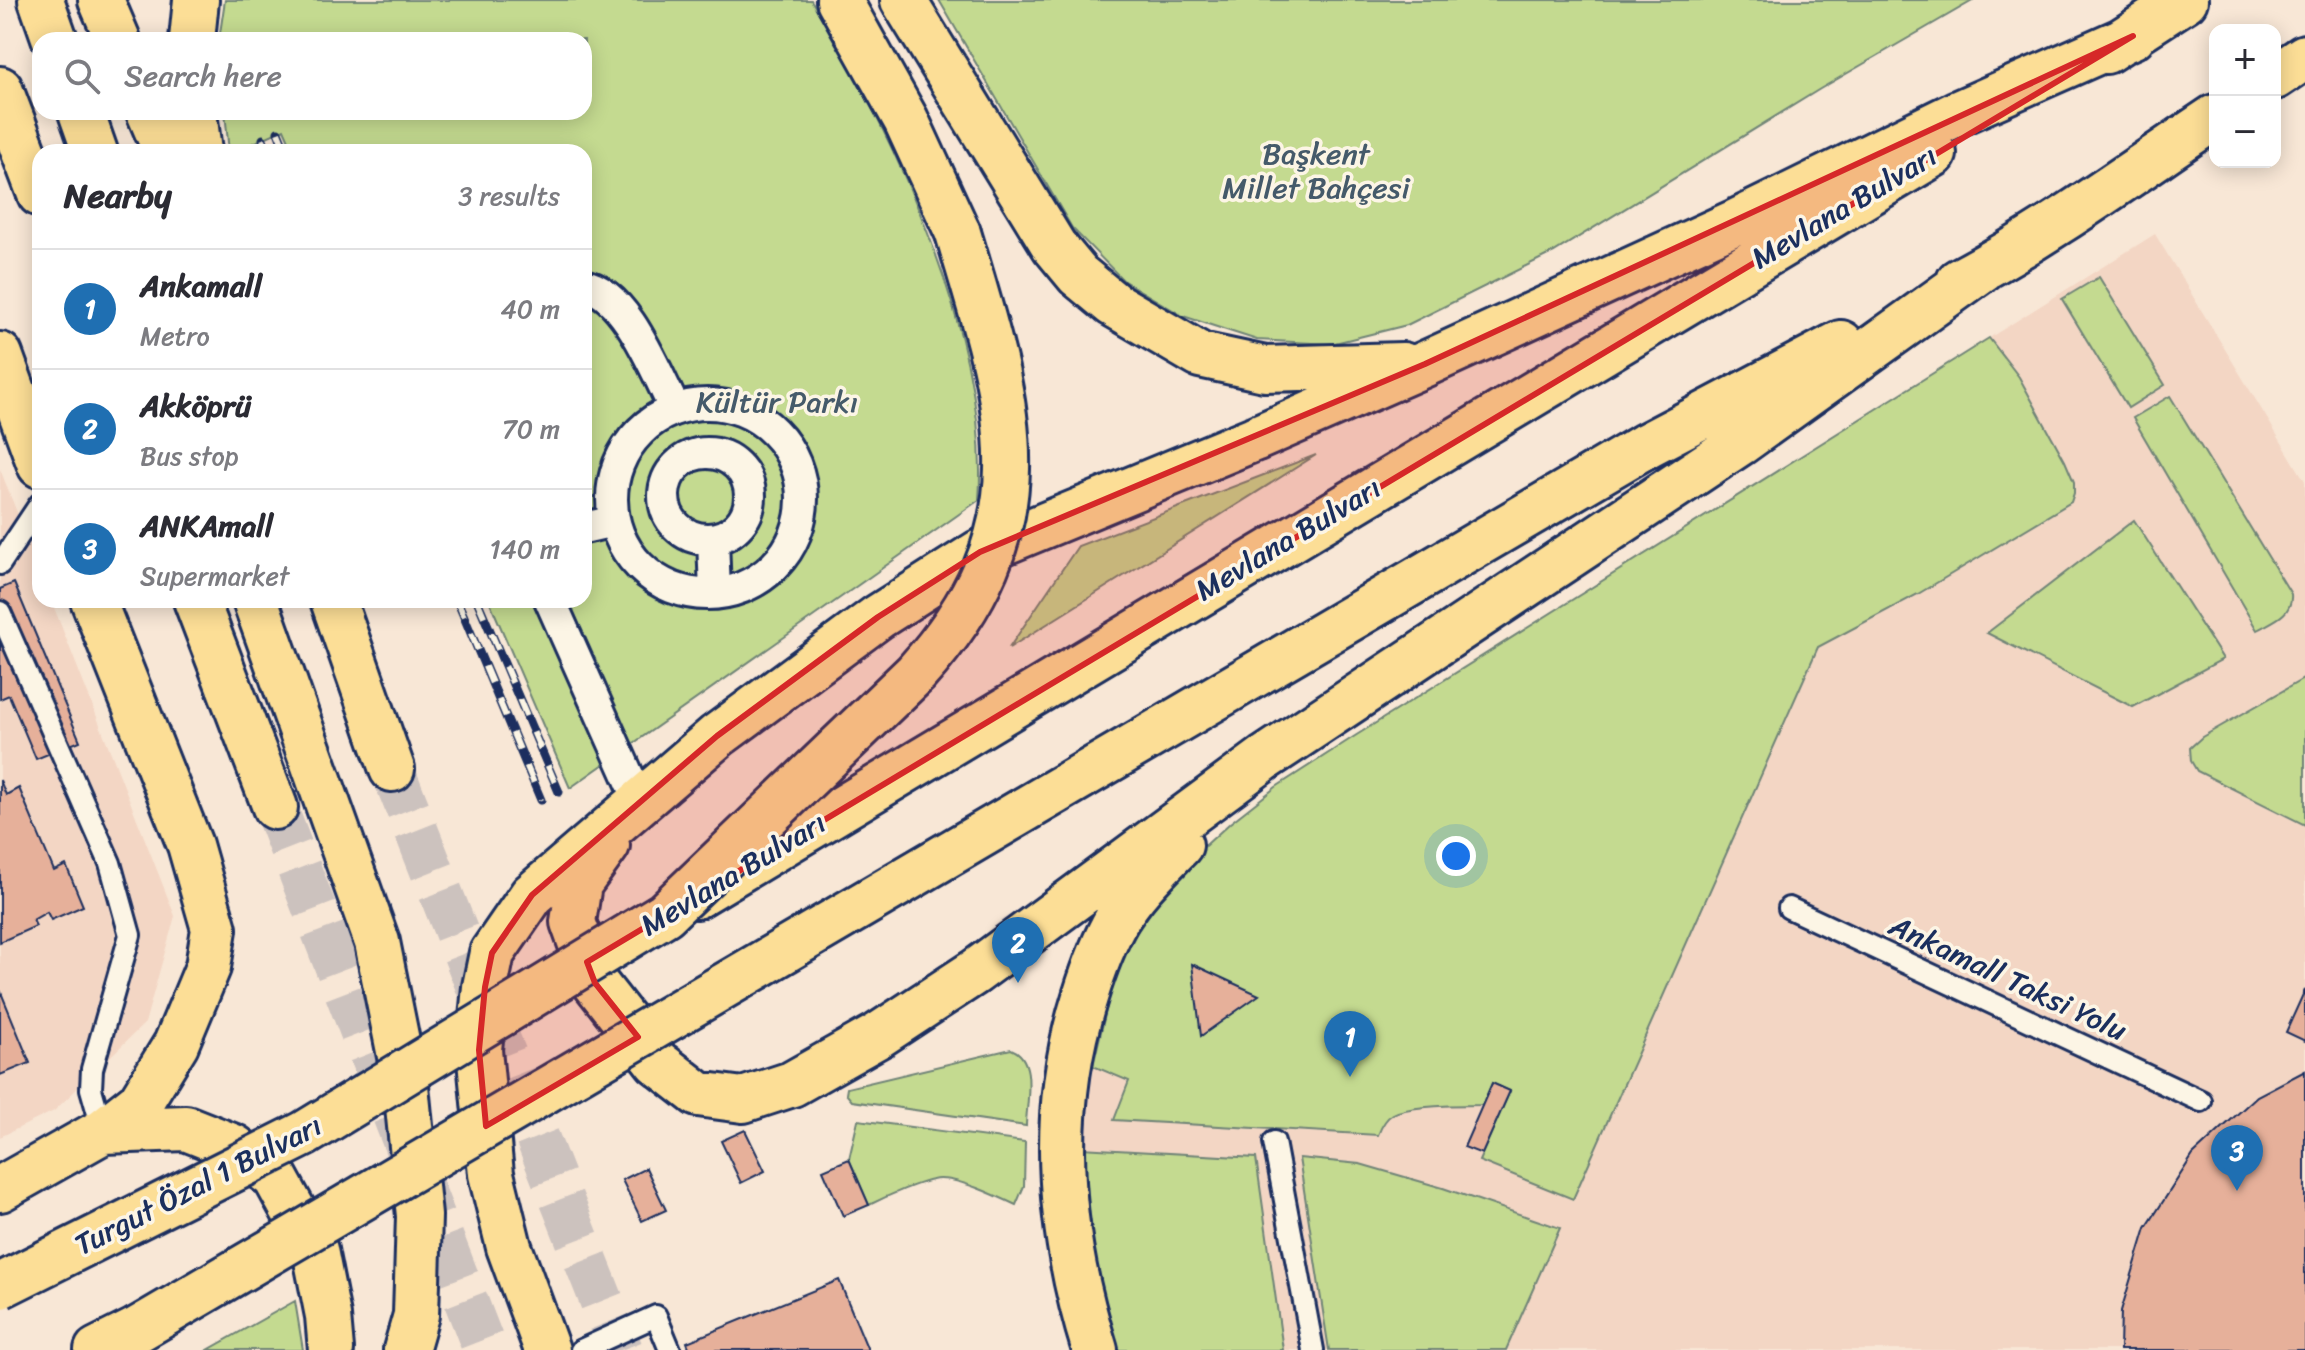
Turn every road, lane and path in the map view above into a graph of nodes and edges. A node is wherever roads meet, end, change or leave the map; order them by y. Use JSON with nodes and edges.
{"nodes":[{"id":1,"x":41,"y":0,"type":"edge"},
{"id":2,"x":101,"y":0,"type":"edge"},
{"id":3,"x":196,"y":0,"type":"edge"},
{"id":4,"x":839,"y":0,"type":"edge"},
{"id":5,"x":903,"y":0,"type":"edge"},
{"id":6,"x":2185,"y":0,"type":"edge"},
{"id":7,"x":52,"y":32,"type":"edge"},
{"id":8,"x":115,"y":32,"type":"edge"},
{"id":9,"x":193,"y":32,"type":"edge"},
{"id":10,"x":2133,"y":36,"type":"junction"},
{"id":11,"x":2305,"y":57,"type":"edge"},
{"id":12,"x":2281,"y":73,"type":"edge"},
{"id":13,"x":0,"y":89,"type":"edge"},
{"id":14,"x":84,"y":120,"type":"edge"},
{"id":15,"x":152,"y":120,"type":"edge"},
{"id":16,"x":195,"y":120,"type":"edge"},
{"id":17,"x":2209,"y":121,"type":"edge"},
{"id":18,"x":92,"y":144,"type":"edge"},
{"id":19,"x":163,"y":144,"type":"edge"},
{"id":20,"x":198,"y":144,"type":"edge"},
{"id":21,"x":32,"y":173,"type":"edge"},
{"id":22,"x":1984,"y":268,"type":"junction"},
{"id":23,"x":592,"y":287,"type":"edge"},
{"id":24,"x":0,"y":355,"type":"edge"},
{"id":25,"x":1425,"y":364,"type":"junction"},
{"id":26,"x":687,"y":406,"type":"junction"},
{"id":27,"x":32,"y":443,"type":"edge"},
{"id":28,"x":703,"y":453,"type":"junction"},
{"id":29,"x":799,"y":479,"type":"junction"},
{"id":30,"x":751,"y":489,"type":"junction"},
{"id":31,"x":665,"y":507,"type":"junction"},
{"id":32,"x":613,"y":515,"type":"junction"},
{"id":33,"x":32,"y":516,"type":"edge"},
{"id":34,"x":592,"y":524,"type":"edge"},
{"id":35,"x":713,"y":539,"type":"junction"},
{"id":36,"x":0,"y":564,"type":"edge"},
{"id":37,"x":715,"y":593,"type":"junction"},
{"id":38,"x":96,"y":608,"type":"edge"},
{"id":39,"x":199,"y":608,"type":"edge"},
{"id":40,"x":258,"y":608,"type":"edge"},
{"id":41,"x":336,"y":608,"type":"edge"},
{"id":42,"x":554,"y":608,"type":"edge"},
{"id":43,"x":0,"y":612,"type":"edge"},
{"id":44,"x":1265,"y":758,"type":"junction"},
{"id":45,"x":392,"y":769,"type":"tunnel mouth"},
{"id":46,"x":640,"y":802,"type":"junction"},
{"id":47,"x":275,"y":807,"type":"tunnel mouth"},
{"id":48,"x":1789,"y":908,"type":"dead end"},
{"id":49,"x":665,"y":914,"type":"junction"},
{"id":50,"x":392,"y":1080,"type":"joint"},
{"id":51,"x":2201,"y":1101,"type":"dead end"},
{"id":52,"x":103,"y":1131,"type":"junction"},
{"id":53,"x":1274,"y":1142,"type":"dead end"},
{"id":54,"x":0,"y":1189,"type":"edge"},
{"id":55,"x":0,"y":1286,"type":"edge"},
{"id":56,"x":125,"y":1340,"type":"edge"},
{"id":57,"x":97,"y":1350,"type":"edge"},
{"id":58,"x":331,"y":1350,"type":"edge"},
{"id":59,"x":406,"y":1350,"type":"edge"},
{"id":60,"x":547,"y":1350,"type":"edge"},
{"id":61,"x":581,"y":1350,"type":"edge"},
{"id":62,"x":670,"y":1350,"type":"edge"},
{"id":63,"x":1095,"y":1350,"type":"edge"},
{"id":64,"x":1313,"y":1350,"type":"edge"}],
"edges":[{"from":1,"to":7,"type":"highway"},
{"from":2,"to":8,"type":"highway"},
{"from":3,"to":9,"type":"highway"},
{"from":4,"to":49,"type":"highway","bridge":true},
{"from":5,"to":25,"type":"highway"},
{"from":6,"to":10,"type":"highway","name":"Mevlana Bulvarı"},
{"from":10,"to":25,"type":"highway"},
{"from":10,"to":49,"type":"highway","name":"Mevlana Bulvarı","bridge":true},
{"from":11,"to":12,"type":"highway"},
{"from":13,"to":21,"type":"highway"},
{"from":14,"to":18,"type":"highway"},
{"from":15,"to":19,"type":"highway"},
{"from":16,"to":20,"type":"highway"},
{"from":17,"to":22,"type":"highway"},
{"from":22,"to":44,"type":"highway"},
{"from":22,"to":56,"type":"highway","bridge":true},
{"from":23,"to":26,"type":"street"},
{"from":24,"to":27,"type":"highway"},
{"from":25,"to":46,"type":"highway"},
{"from":26,"to":28,"type":"street"},
{"from":26,"to":29,"type":"street"},
{"from":26,"to":32,"type":"street"},
{"from":28,"to":30,"type":"street"},
{"from":28,"to":31,"type":"street"},
{"from":29,"to":30,"type":"street"},
{"from":29,"to":37,"type":"street"},
{"from":30,"to":35,"type":"street"},
{"from":31,"to":32,"type":"street"},
{"from":31,"to":35,"type":"street"},
{"from":32,"to":34,"type":"street"},
{"from":32,"to":37,"type":"street"},
{"from":33,"to":36,"type":"lane"},
{"from":35,"to":37,"type":"street"},
{"from":38,"to":52,"type":"highway"},
{"from":39,"to":47,"type":"highway"},
{"from":40,"to":59,"type":"highway"},
{"from":41,"to":45,"type":"highway"},
{"from":42,"to":46,"type":"street"},
{"from":43,"to":52,"type":"lane"},
{"from":44,"to":46,"type":"highway"},
{"from":44,"to":63,"type":"highway"},
{"from":46,"to":60,"type":"highway"},
{"from":48,"to":51,"type":"lane","name":"Ankamall Taksi Yolu"},
{"from":49,"to":50,"type":"highway","name":"Mevlana Bulvarı","bridge":true},
{"from":50,"to":55,"type":"highway","name":"Turgut Özal 1 Bulvarı","bridge":true},
{"from":52,"to":54,"type":"highway"},
{"from":52,"to":58,"type":"highway"},
{"from":53,"to":64,"type":"lane"},
{"from":56,"to":57,"type":"highway"},
{"from":61,"to":62,"type":"lane"}]}
